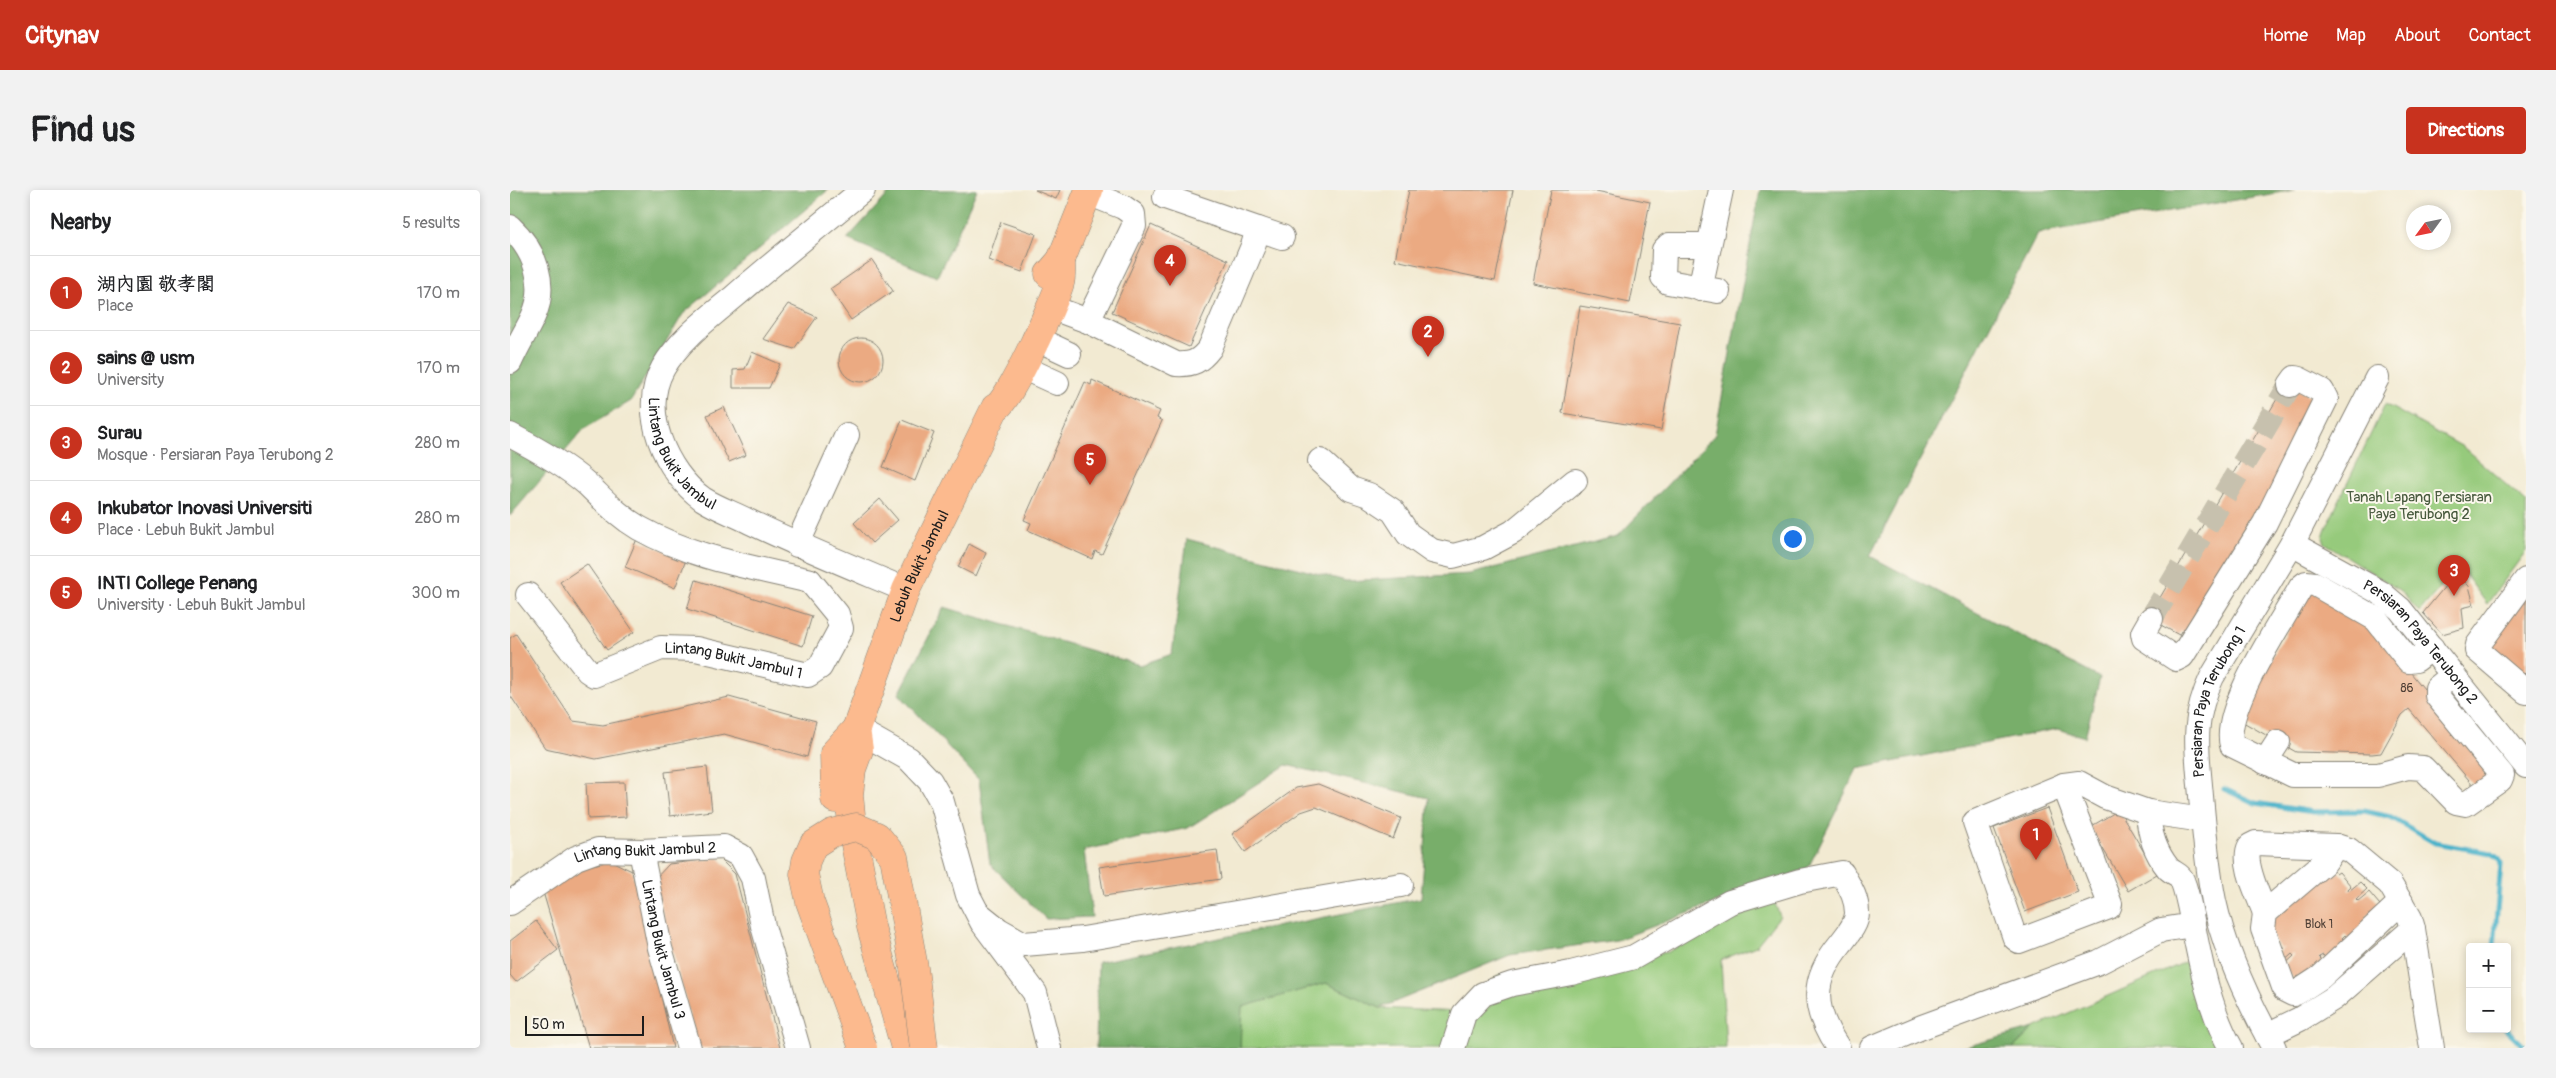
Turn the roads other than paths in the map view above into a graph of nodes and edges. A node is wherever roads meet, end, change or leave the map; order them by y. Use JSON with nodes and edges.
{"nodes":[{"id":1,"x":863,"y":190,"type":"edge"},
{"id":2,"x":1721,"y":190,"type":"edge"},
{"id":3,"x":1088,"y":192,"type":"edge"},
{"id":4,"x":1165,"y":196,"type":"dead end"},
{"id":5,"x":510,"y":227,"type":"edge"},
{"id":6,"x":1258,"y":229,"type":"junction"},
{"id":7,"x":1282,"y":237,"type":"dead end"},
{"id":8,"x":1708,"y":245,"type":"junction"},
{"id":9,"x":1061,"y":260,"type":"junction"},
{"id":10,"x":1050,"y":307,"type":"junction"},
{"id":11,"x":1088,"y":321,"type":"junction"},
{"id":12,"x":1035,"y":338,"type":"junction"},
{"id":13,"x":1070,"y":354,"type":"dead end"},
{"id":14,"x":510,"y":362,"type":"edge"},
{"id":15,"x":1022,"y":367,"type":"junction"},
{"id":16,"x":2377,"y":378,"type":"dead end"},
{"id":17,"x":1057,"y":383,"type":"dead end"},
{"id":18,"x":2290,"y":385,"type":"dead end"},
{"id":19,"x":995,"y":408,"type":"junction"},
{"id":20,"x":510,"y":435,"type":"edge"},
{"id":21,"x":846,"y":435,"type":"dead end"},
{"id":22,"x":1320,"y":461,"type":"dead end"},
{"id":23,"x":1575,"y":481,"type":"dead end"},
{"id":24,"x":2292,"y":544,"type":"junction"},
{"id":25,"x":797,"y":545,"type":"junction"},
{"id":26,"x":822,"y":555,"type":"junction"},
{"id":27,"x":2526,"y":580,"type":"edge"},
{"id":28,"x":810,"y":581,"type":"junction"},
{"id":29,"x":906,"y":590,"type":"junction"},
{"id":30,"x":528,"y":595,"type":"dead end"},
{"id":31,"x":2151,"y":619,"type":"tunnel mouth"},
{"id":32,"x":2205,"y":620,"type":"junction"},
{"id":33,"x":2235,"y":638,"type":"junction"},
{"id":34,"x":2432,"y":648,"type":"junction"},
{"id":35,"x":2453,"y":675,"type":"junction"},
{"id":36,"x":2526,"y":692,"type":"edge"},
{"id":37,"x":856,"y":729,"type":"junction"},
{"id":38,"x":2278,"y":742,"type":"dead end"},
{"id":39,"x":2265,"y":762,"type":"junction"},
{"id":40,"x":2526,"y":766,"type":"edge"},
{"id":41,"x":2064,"y":785,"type":"junction"},
{"id":42,"x":2148,"y":812,"type":"junction"},
{"id":43,"x":2203,"y":820,"type":"junction"},
{"id":44,"x":2336,"y":846,"type":"junction"},
{"id":45,"x":641,"y":851,"type":"junction"},
{"id":46,"x":1401,"y":884,"type":"dead end"},
{"id":47,"x":511,"y":901,"type":"edge"},
{"id":48,"x":2401,"y":902,"type":"junction"},
{"id":49,"x":2265,"y":913,"type":"junction"},
{"id":50,"x":979,"y":914,"type":"junction"},
{"id":51,"x":2193,"y":925,"type":"junction"},
{"id":52,"x":2413,"y":929,"type":"junction"},
{"id":53,"x":2270,"y":1041,"type":"edge"},
{"id":54,"x":689,"y":1048,"type":"edge"},
{"id":55,"x":798,"y":1048,"type":"edge"},
{"id":56,"x":863,"y":1048,"type":"edge"},
{"id":57,"x":889,"y":1048,"type":"edge"},
{"id":58,"x":905,"y":1048,"type":"edge"},
{"id":59,"x":924,"y":1048,"type":"edge"},
{"id":60,"x":1049,"y":1048,"type":"edge"},
{"id":61,"x":1453,"y":1048,"type":"edge"},
{"id":62,"x":1838,"y":1048,"type":"edge"},
{"id":63,"x":1872,"y":1048,"type":"edge"},
{"id":64,"x":2232,"y":1048,"type":"edge"},
{"id":65,"x":2432,"y":1048,"type":"edge"}],
"edges":[{"from":1,"to":25,"type":"street","name":"Lintang Bukit Jambul"},
{"from":2,"to":8,"type":"street"},
{"from":3,"to":9,"type":"main road","name":"Lebuh Bukit Jambul"},
{"from":3,"to":11,"type":"street"},
{"from":4,"to":6,"type":"street"},
{"from":5,"to":14,"type":"street"},
{"from":6,"to":7,"type":"street"},
{"from":6,"to":11,"type":"street"},
{"from":8,"to":8,"type":"street"},
{"from":9,"to":10,"type":"main road","name":"Lebuh Bukit Jambul"},
{"from":9,"to":19,"type":"main road","name":"Lebuh Bukit Jambul"},
{"from":10,"to":11,"type":"street"},
{"from":10,"to":12,"type":"main road","name":"Lebuh Bukit Jambul"},
{"from":12,"to":13,"type":"street"},
{"from":12,"to":15,"type":"main road","name":"Lebuh Bukit Jambul"},
{"from":15,"to":17,"type":"street"},
{"from":15,"to":19,"type":"main road","name":"Lebuh Bukit Jambul"},
{"from":16,"to":24,"type":"street","name":"Persiaran Paya Terubong 1"},
{"from":18,"to":32,"type":"street"},
{"from":19,"to":29,"type":"main road","name":"Lebuh Bukit Jambul"},
{"from":20,"to":28,"type":"street"},
{"from":21,"to":25,"type":"street"},
{"from":22,"to":23,"type":"street"},
{"from":24,"to":33,"type":"street","name":"Persiaran Paya Terubong 1"},
{"from":24,"to":34,"type":"street","name":"Persiaran Paya Terubong 2"},
{"from":25,"to":26,"type":"street","name":"Lintang Bukit Jambul"},
{"from":26,"to":28,"type":"street"},
{"from":26,"to":29,"type":"street","name":"Lintang Bukit Jambul"},
{"from":27,"to":36,"type":"street"},
{"from":28,"to":30,"type":"street","name":"Lintang Bukit Jambul 1"},
{"from":29,"to":37,"type":"main road","name":"Lebuh Bukit Jambul"},
{"from":31,"to":32,"type":"street"},
{"from":32,"to":33,"type":"street"},
{"from":33,"to":43,"type":"street","name":"Persiaran Paya Terubong 1"},
{"from":34,"to":35,"type":"street","name":"Persiaran Paya Terubong 2"},
{"from":34,"to":39,"type":"street"},
{"from":35,"to":39,"type":"street"},
{"from":35,"to":40,"type":"street","name":"Persiaran Paya Terubong 2"},
{"from":37,"to":50,"type":"street"},
{"from":37,"to":57,"type":"main road","name":"Lebuh Bukit Jambul"},
{"from":37,"to":58,"type":"main road","name":"Lebuh Bukit Jambul"},
{"from":38,"to":39,"type":"street"},
{"from":41,"to":41,"type":"street"},
{"from":41,"to":42,"type":"street"},
{"from":42,"to":43,"type":"street"},
{"from":42,"to":51,"type":"street"},
{"from":43,"to":53,"type":"street","name":"Persiaran Paya Terubong 1"},
{"from":44,"to":48,"type":"street"},
{"from":44,"to":49,"type":"street"},
{"from":44,"to":49,"type":"street"},
{"from":45,"to":47,"type":"street","name":"Lintang Bukit Jambul 2"},
{"from":45,"to":54,"type":"street","name":"Lintang Bukit Jambul 3"},
{"from":45,"to":55,"type":"street","name":"Lintang Bukit Jambul 2"},
{"from":46,"to":50,"type":"street"},
{"from":48,"to":49,"type":"street"},
{"from":48,"to":52,"type":"street"},
{"from":50,"to":60,"type":"street"},
{"from":51,"to":63,"type":"street"},
{"from":51,"to":64,"type":"street"},
{"from":52,"to":53,"type":"street"},
{"from":52,"to":65,"type":"street"},
{"from":56,"to":59,"type":"main road","bridge":true},
{"from":61,"to":62,"type":"street"}]}
